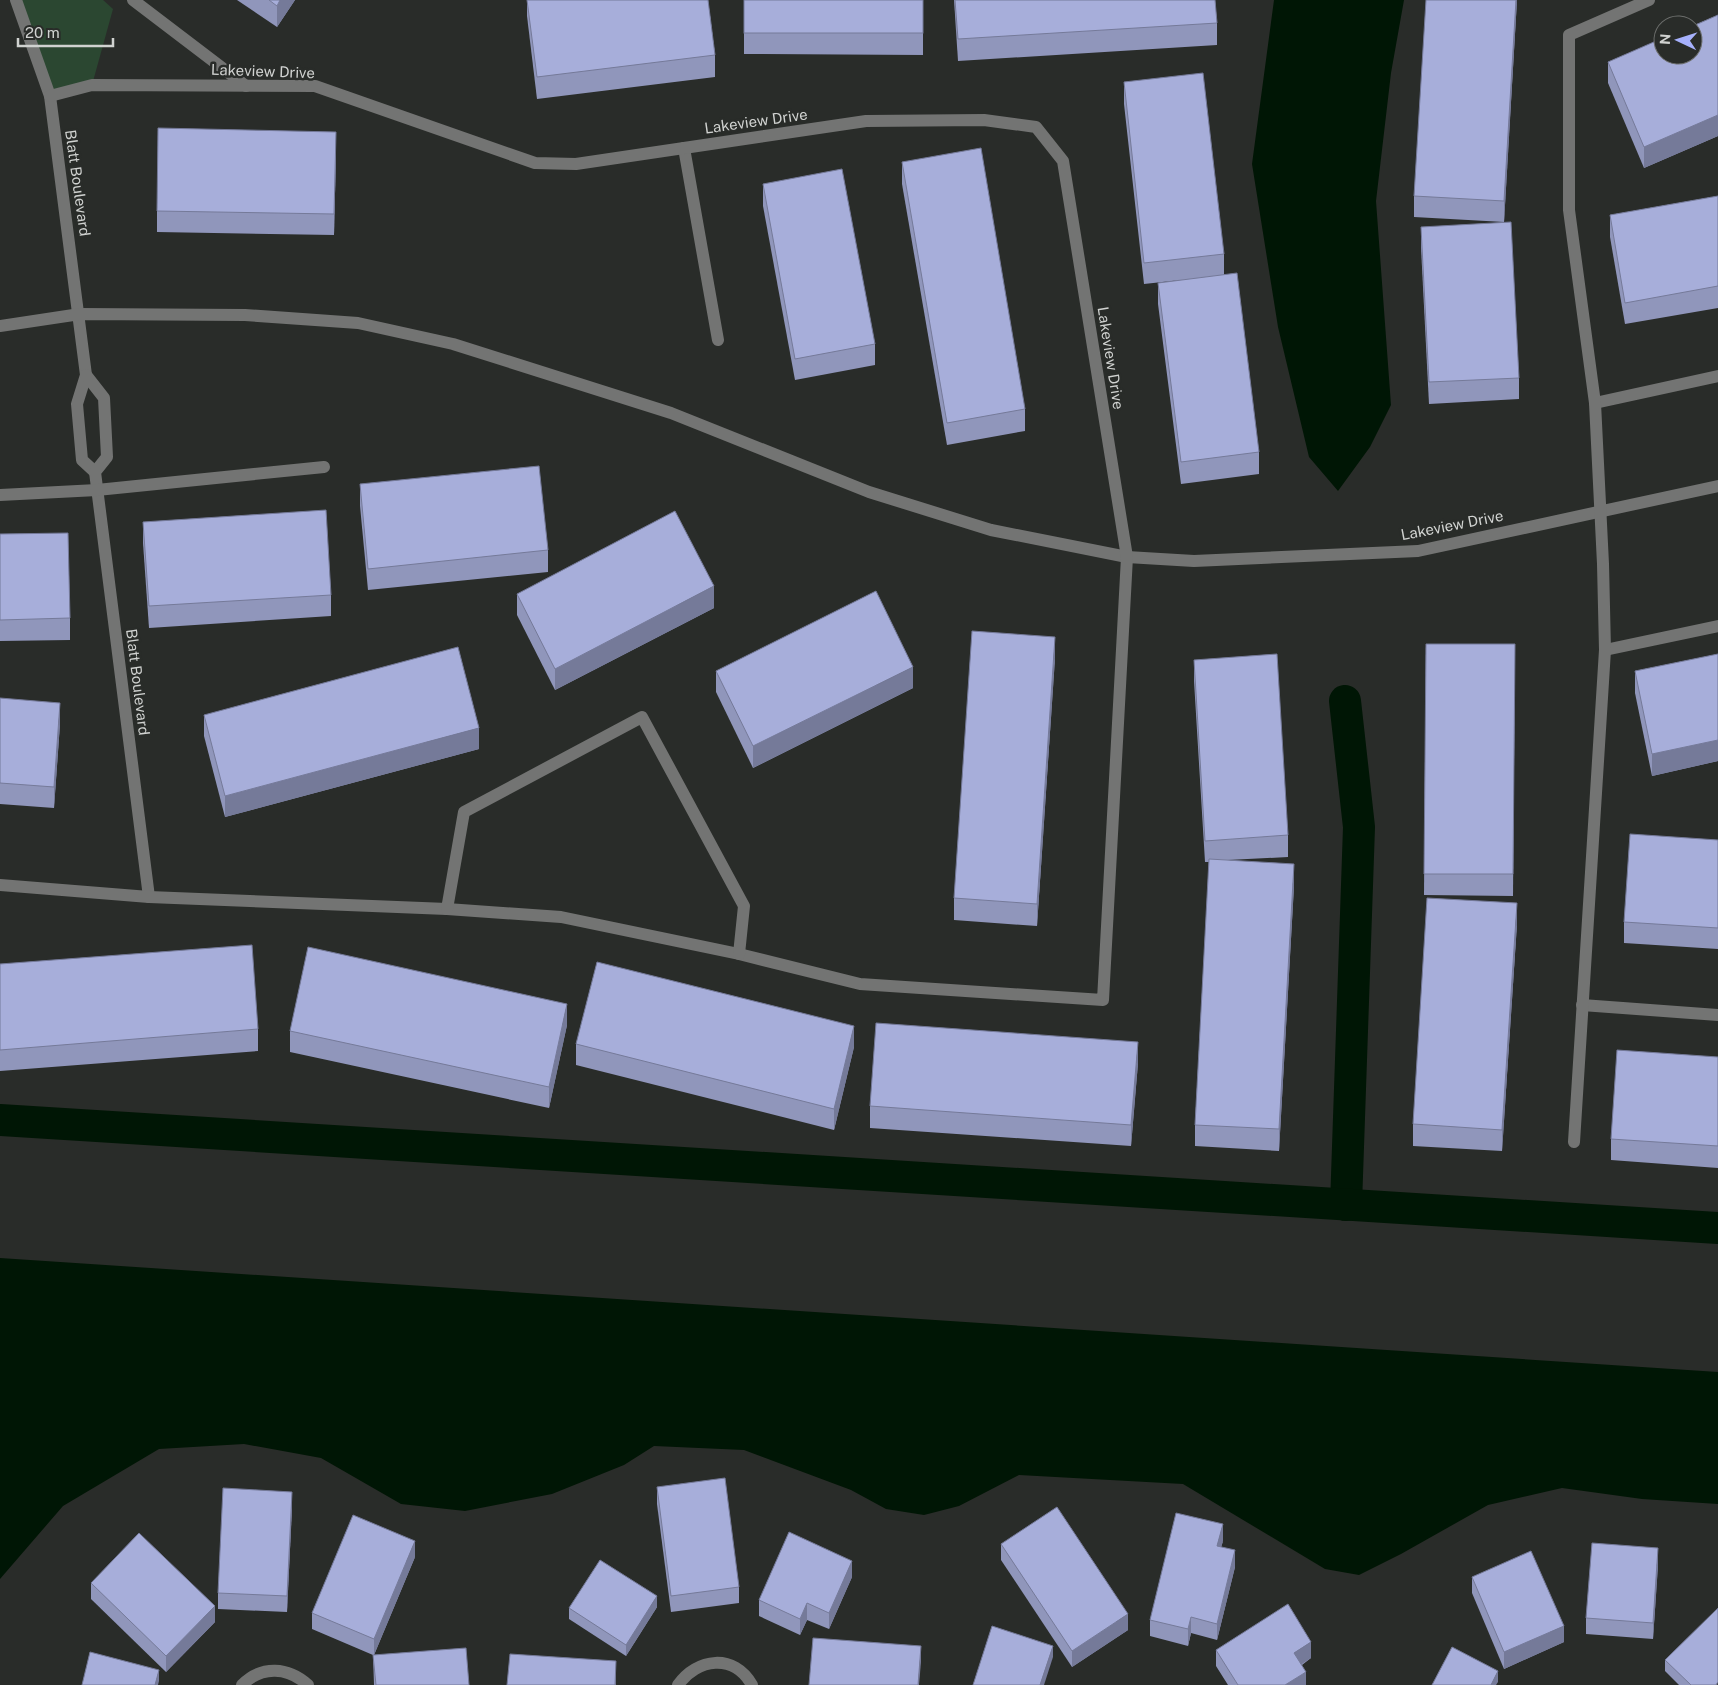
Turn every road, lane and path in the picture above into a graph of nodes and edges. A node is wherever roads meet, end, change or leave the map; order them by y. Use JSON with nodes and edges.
{"nodes":[{"id":1,"x":16,"y":0,"type":"edge"},
{"id":2,"x":133,"y":0,"type":"edge"},
{"id":3,"x":1649,"y":0,"type":"edge"},
{"id":4,"x":246,"y":86,"type":"junction"},
{"id":5,"x":50,"y":96,"type":"junction"},
{"id":6,"x":684,"y":148,"type":"junction"},
{"id":7,"x":80,"y":314,"type":"junction"},
{"id":8,"x":0,"y":326,"type":"edge"},
{"id":9,"x":718,"y":340,"type":"dead end"},
{"id":10,"x":86,"y":375,"type":"junction"},
{"id":11,"x":1718,"y":376,"type":"edge"},
{"id":12,"x":1595,"y":403,"type":"junction"},
{"id":13,"x":324,"y":467,"type":"dead end"},
{"id":14,"x":96,"y":472,"type":"junction"},
{"id":15,"x":1718,"y":486,"type":"edge"},
{"id":16,"x":97,"y":490,"type":"junction"},
{"id":17,"x":0,"y":496,"type":"edge"},
{"id":18,"x":1599,"y":512,"type":"junction"},
{"id":19,"x":1127,"y":557,"type":"junction"},
{"id":20,"x":1718,"y":626,"type":"edge"},
{"id":21,"x":1605,"y":650,"type":"junction"},
{"id":22,"x":0,"y":885,"type":"edge"},
{"id":23,"x":149,"y":897,"type":"junction"},
{"id":24,"x":447,"y":908,"type":"junction"},
{"id":25,"x":739,"y":954,"type":"junction"},
{"id":26,"x":1582,"y":1005,"type":"junction"},
{"id":27,"x":1718,"y":1015,"type":"edge"},
{"id":28,"x":1574,"y":1142,"type":"dead end"},
{"id":29,"x":242,"y":1685,"type":"edge"},
{"id":30,"x":308,"y":1685,"type":"edge"},
{"id":31,"x":678,"y":1685,"type":"edge"},
{"id":32,"x":752,"y":1685,"type":"edge"}],
"edges":[{"from":1,"to":5,"type":"street","name":"Blatt Boulevard"},
{"from":2,"to":4,"type":"street"},
{"from":3,"to":12,"type":"street"},
{"from":4,"to":5,"type":"street","name":"Lakeview Drive"},
{"from":4,"to":6,"type":"street","name":"Lakeview Drive"},
{"from":5,"to":7,"type":"street","name":"Blatt Boulevard"},
{"from":6,"to":9,"type":"street"},
{"from":6,"to":19,"type":"street","name":"Lakeview Drive"},
{"from":7,"to":8,"type":"street","name":"Lakeview Drive"},
{"from":7,"to":10,"type":"street","name":"Blatt Boulevard"},
{"from":7,"to":19,"type":"street","name":"Lakeview Drive"},
{"from":10,"to":14,"type":"street","name":"Blatt Boulevard"},
{"from":10,"to":14,"type":"street","name":"Blatt Boulevard"},
{"from":11,"to":12,"type":"street"},
{"from":12,"to":18,"type":"street"},
{"from":13,"to":16,"type":"street"},
{"from":14,"to":16,"type":"street","name":"Blatt Boulevard"},
{"from":15,"to":18,"type":"street","name":"Lakeview Drive"},
{"from":16,"to":17,"type":"street"},
{"from":16,"to":23,"type":"street","name":"Blatt Boulevard"},
{"from":18,"to":19,"type":"street","name":"Lakeview Drive"},
{"from":18,"to":21,"type":"street"},
{"from":19,"to":25,"type":"street"},
{"from":20,"to":21,"type":"street"},
{"from":21,"to":26,"type":"street"},
{"from":22,"to":23,"type":"street"},
{"from":23,"to":24,"type":"street"},
{"from":24,"to":25,"type":"street"},
{"from":24,"to":25,"type":"street"},
{"from":26,"to":27,"type":"street"},
{"from":26,"to":28,"type":"street"},
{"from":29,"to":30,"type":"street"},
{"from":31,"to":32,"type":"street"}]}
